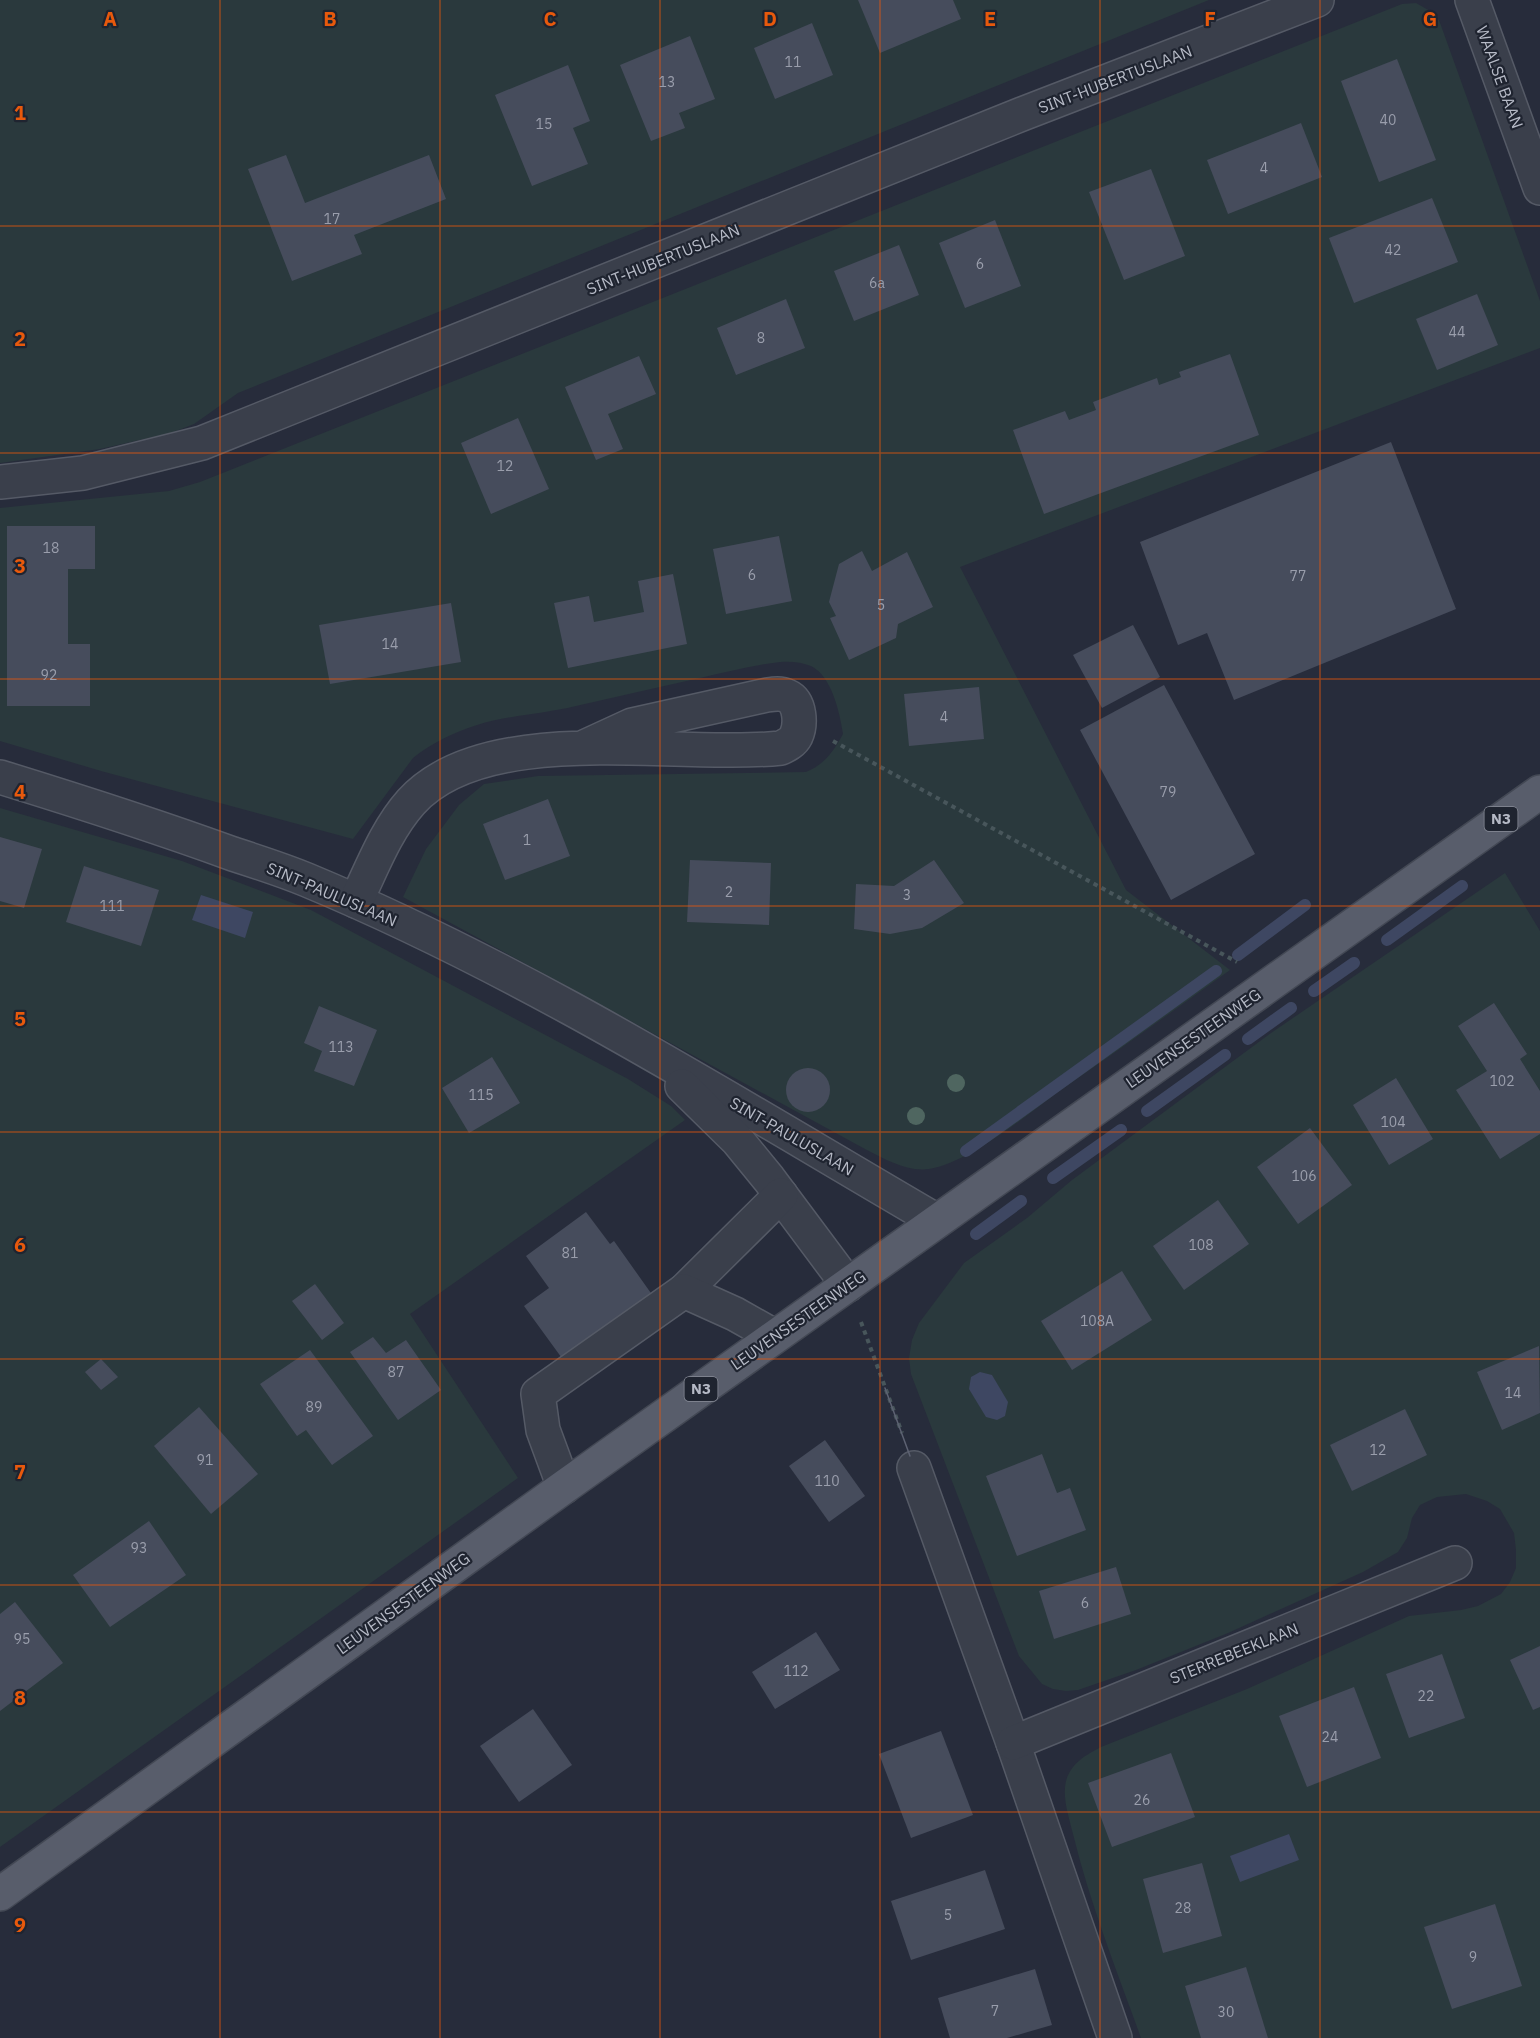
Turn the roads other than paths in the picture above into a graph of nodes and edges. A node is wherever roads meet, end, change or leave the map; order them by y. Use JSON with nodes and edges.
{"nodes":[{"id":1,"x":1317,"y":0,"type":"edge"},
{"id":2,"x":1472,"y":0,"type":"edge"},
{"id":3,"x":1540,"y":188,"type":"edge"},
{"id":4,"x":0,"y":482,"type":"edge"},
{"id":5,"x":582,"y":748,"type":"junction"},
{"id":6,"x":0,"y":777,"type":"edge"},
{"id":7,"x":1540,"y":792,"type":"edge"},
{"id":8,"x":356,"y":902,"type":"junction"},
{"id":9,"x":646,"y":1051,"type":"junction"},
{"id":10,"x":781,"y":1195,"type":"junction"},
{"id":11,"x":937,"y":1221,"type":"junction"},
{"id":12,"x":848,"y":1285,"type":"junction"},
{"id":13,"x":684,"y":1291,"type":"junction"},
{"id":14,"x":774,"y":1336,"type":"junction"},
{"id":15,"x":915,"y":1468,"type":"road end"},
{"id":16,"x":564,"y":1487,"type":"junction"},
{"id":17,"x":1455,"y":1563,"type":"dead end"},
{"id":18,"x":1013,"y":1743,"type":"junction"},
{"id":19,"x":0,"y":1894,"type":"edge"},
{"id":20,"x":1115,"y":2038,"type":"edge"}],
"edges":[{"from":1,"to":4,"type":"street","name":"SINT-HUBERTUSLAAN"},
{"from":2,"to":3,"type":"street","name":"WAALSE BAAN"},
{"from":5,"to":5,"type":"street"},
{"from":5,"to":8,"type":"street"},
{"from":6,"to":8,"type":"street","name":"SINT-PAULUSLAAN"},
{"from":7,"to":11,"type":"main road","name":"LEUVENSESTEENWEG","number":"N3"},
{"from":8,"to":9,"type":"street","name":"SINT-PAULUSLAAN"},
{"from":9,"to":10,"type":"street","name":"SINT-PAULUSLAAN"},
{"from":9,"to":11,"type":"street","name":"SINT-PAULUSLAAN"},
{"from":10,"to":12,"type":"street","name":"SINT-PAULUSLAAN"},
{"from":10,"to":13,"type":"street"},
{"from":11,"to":12,"type":"main road","name":"LEUVENSESTEENWEG","number":"N3"},
{"from":12,"to":14,"type":"main road","name":"LEUVENSESTEENWEG","number":"N3"},
{"from":13,"to":14,"type":"street"},
{"from":13,"to":16,"type":"street"},
{"from":14,"to":16,"type":"main road","name":"LEUVENSESTEENWEG","number":"N3"},
{"from":15,"to":18,"type":"street"},
{"from":16,"to":19,"type":"main road","name":"LEUVENSESTEENWEG","number":"N3"},
{"from":17,"to":18,"type":"street","name":"STERREBEEKLAAN"},
{"from":18,"to":20,"type":"street"}]}
